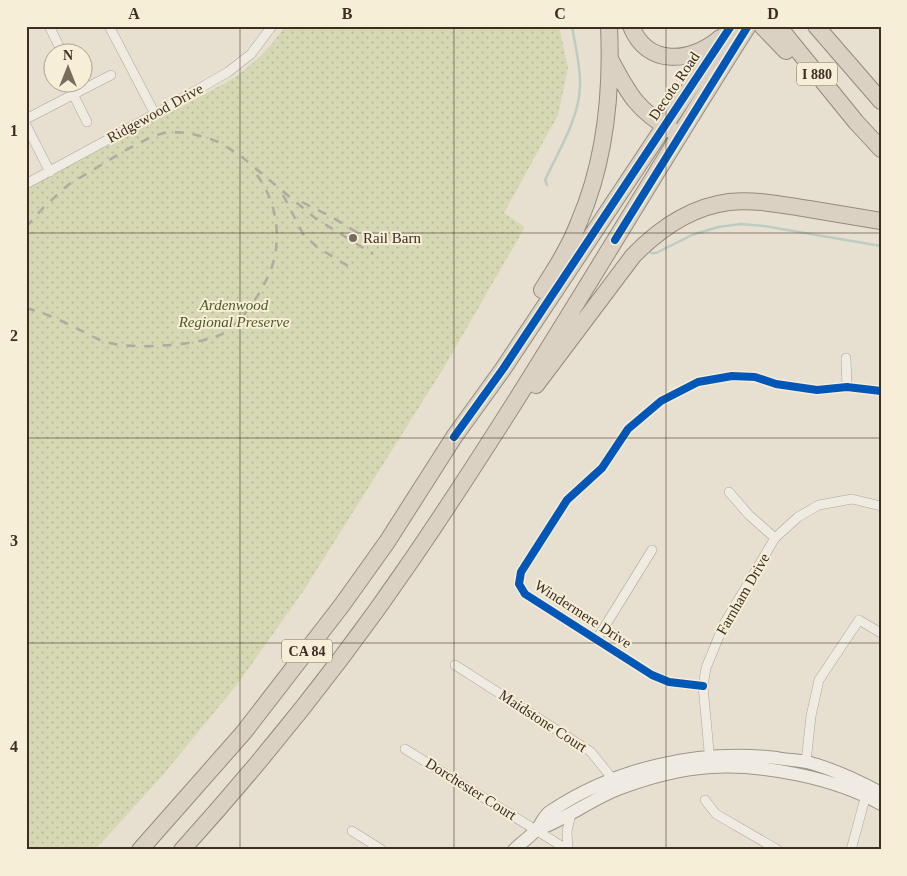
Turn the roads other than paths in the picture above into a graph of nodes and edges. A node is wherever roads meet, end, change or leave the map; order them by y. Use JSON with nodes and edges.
{"nodes":[{"id":1,"x":48,"y":26,"type":"edge"},
{"id":2,"x":109,"y":26,"type":"edge"},
{"id":3,"x":272,"y":26,"type":"edge"},
{"id":4,"x":609,"y":26,"type":"edge"},
{"id":5,"x":631,"y":26,"type":"edge"},
{"id":6,"x":748,"y":26,"type":"edge"},
{"id":7,"x":762,"y":26,"type":"edge"},
{"id":8,"x":778,"y":26,"type":"edge"},
{"id":9,"x":816,"y":26,"type":"edge"},
{"id":10,"x":730,"y":28,"type":"edge"},
{"id":11,"x":57,"y":42,"type":"edge"},
{"id":12,"x":610,"y":59,"type":"junction"},
{"id":13,"x":111,"y":75,"type":"dead end"},
{"id":14,"x":73,"y":92,"type":"edge"},
{"id":15,"x":74,"y":95,"type":"junction"},
{"id":16,"x":881,"y":101,"type":"edge"},
{"id":17,"x":155,"y":114,"type":"junction"},
{"id":18,"x":26,"y":119,"type":"edge"},
{"id":19,"x":87,"y":122,"type":"dead end"},
{"id":20,"x":856,"y":122,"type":"junction"},
{"id":21,"x":26,"y":125,"type":"edge"},
{"id":22,"x":660,"y":131,"type":"junction"},
{"id":23,"x":676,"y":140,"type":"junction"},
{"id":24,"x":881,"y":149,"type":"edge"},
{"id":25,"x":50,"y":172,"type":"junction"},
{"id":26,"x":26,"y":184,"type":"edge"},
{"id":27,"x":881,"y":221,"type":"edge"},
{"id":28,"x":846,"y":358,"type":"dead end"},
{"id":29,"x":847,"y":387,"type":"junction"},
{"id":30,"x":881,"y":391,"type":"edge"},
{"id":31,"x":454,"y":437,"type":"junction"},
{"id":32,"x":468,"y":475,"type":"junction"},
{"id":33,"x":729,"y":492,"type":"dead end"},
{"id":34,"x":881,"y":506,"type":"edge"},
{"id":35,"x":776,"y":538,"type":"junction"},
{"id":36,"x":652,"y":550,"type":"dead end"},
{"id":37,"x":881,"y":633,"type":"edge"},
{"id":38,"x":597,"y":639,"type":"junction"},
{"id":39,"x":456,"y":665,"type":"dead end"},
{"id":40,"x":703,"y":686,"type":"junction"},
{"id":41,"x":405,"y":749,"type":"dead end"},
{"id":42,"x":710,"y":762,"type":"junction"},
{"id":43,"x":806,"y":762,"type":"junction"},
{"id":44,"x":616,"y":784,"type":"junction"},
{"id":45,"x":867,"y":791,"type":"junction"},
{"id":46,"x":881,"y":793,"type":"edge"},
{"id":47,"x":705,"y":800,"type":"dead end"},
{"id":48,"x":881,"y":804,"type":"edge"},
{"id":49,"x":571,"y":814,"type":"junction"},
{"id":50,"x":352,"y":830,"type":"dead end"},
{"id":51,"x":536,"y":830,"type":"junction"},
{"id":52,"x":140,"y":850,"type":"edge"},
{"id":53,"x":182,"y":850,"type":"edge"},
{"id":54,"x":382,"y":850,"type":"edge"},
{"id":55,"x":514,"y":850,"type":"edge"},
{"id":56,"x":568,"y":850,"type":"edge"},
{"id":57,"x":778,"y":850,"type":"edge"},
{"id":58,"x":851,"y":850,"type":"edge"}],
"edges":[{"from":1,"to":11,"type":"street"},
{"from":2,"to":17,"type":"street"},
{"from":3,"to":17,"type":"street","name":"Ridgewood Drive"},
{"from":4,"to":12,"type":"highway"},
{"from":5,"to":10,"type":"highway"},
{"from":6,"to":23,"type":"highway","name":"Decoto Road"},
{"from":7,"to":20,"type":"highway"},
{"from":8,"to":20,"type":"highway","number":"I 880"},
{"from":9,"to":16,"type":"highway","number":"I 880"},
{"from":10,"to":22,"type":"highway","name":"Decoto Road","number":"CA 84"},
{"from":12,"to":22,"type":"highway"},
{"from":12,"to":31,"type":"highway"},
{"from":13,"to":15,"type":"street"},
{"from":14,"to":15,"type":"street"},
{"from":15,"to":18,"type":"street"},
{"from":15,"to":19,"type":"street"},
{"from":17,"to":25,"type":"street","name":"Ridgewood Drive"},
{"from":20,"to":24,"type":"highway","number":"I 880"},
{"from":21,"to":25,"type":"street"},
{"from":22,"to":23,"type":"highway"},
{"from":22,"to":31,"type":"highway","number":"CA 84"},
{"from":23,"to":32,"type":"highway","name":"Decoto Road"},
{"from":25,"to":26,"type":"street","name":"Ridgewood Drive"},
{"from":27,"to":32,"type":"highway"},
{"from":28,"to":29,"type":"street"},
{"from":29,"to":30,"type":"street","name":"Windermere Drive"},
{"from":29,"to":38,"type":"street","name":"Windermere Drive"},
{"from":31,"to":52,"type":"highway","number":"CA 84"},
{"from":32,"to":53,"type":"highway","number":"CA 84"},
{"from":33,"to":35,"type":"street"},
{"from":34,"to":35,"type":"street","name":"Farnham Drive"},
{"from":35,"to":40,"type":"street","name":"Farnham Drive"},
{"from":36,"to":38,"type":"street"},
{"from":37,"to":43,"type":"street"},
{"from":38,"to":40,"type":"street","name":"Windermere Drive"},
{"from":39,"to":44,"type":"street","name":"Maidstone Court"},
{"from":40,"to":42,"type":"street","name":"Farnham Drive"},
{"from":41,"to":51,"type":"street","name":"Dorchester Court"},
{"from":42,"to":43,"type":"street"},
{"from":42,"to":44,"type":"street"},
{"from":42,"to":45,"type":"street"},
{"from":43,"to":45,"type":"street"},
{"from":44,"to":49,"type":"street"},
{"from":44,"to":51,"type":"street"},
{"from":45,"to":46,"type":"street"},
{"from":45,"to":48,"type":"street"},
{"from":45,"to":58,"type":"street"},
{"from":47,"to":57,"type":"street"},
{"from":49,"to":51,"type":"street"},
{"from":49,"to":56,"type":"street"},
{"from":50,"to":54,"type":"street"},
{"from":51,"to":55,"type":"street"},
{"from":51,"to":56,"type":"street","name":"Dorchester Court"}]}
